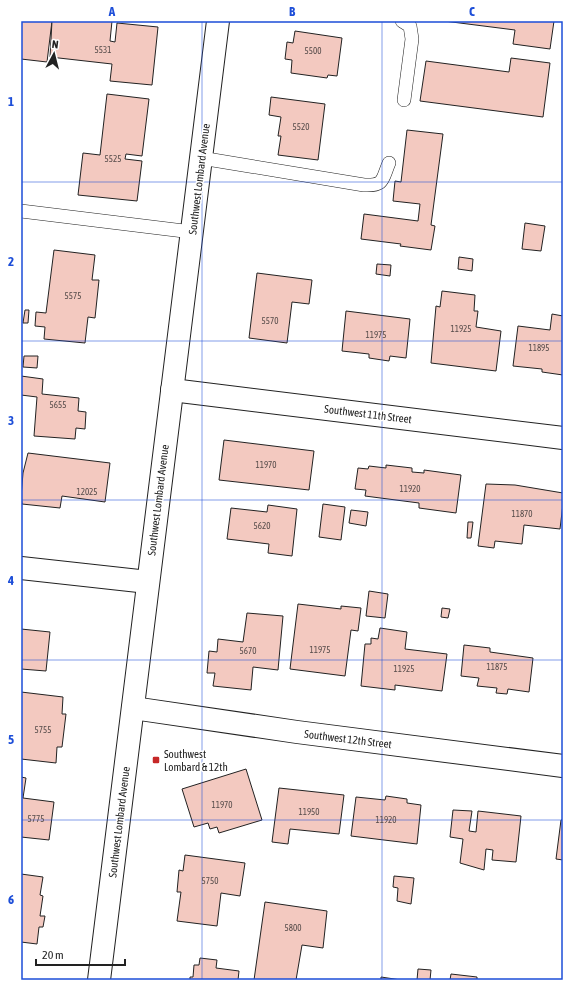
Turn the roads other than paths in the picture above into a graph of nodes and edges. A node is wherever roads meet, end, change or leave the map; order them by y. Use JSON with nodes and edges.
{"nodes":[{"id":1,"x":218,"y":21,"type":"edge"},
{"id":2,"x":402,"y":21,"type":"edge"},
{"id":3,"x":404,"y":100,"type":"dead end"},
{"id":4,"x":201,"y":158,"type":"junction"},
{"id":5,"x":389,"y":163,"type":"dead end"},
{"id":6,"x":21,"y":211,"type":"edge"},
{"id":7,"x":192,"y":232,"type":"junction"},
{"id":8,"x":172,"y":390,"type":"junction"},
{"id":9,"x":563,"y":438,"type":"edge"},
{"id":10,"x":21,"y":568,"type":"edge"},
{"id":11,"x":148,"y":582,"type":"junction"},
{"id":12,"x":133,"y":708,"type":"junction"},
{"id":13,"x":563,"y":766,"type":"edge"},
{"id":14,"x":99,"y":980,"type":"edge"}],
"edges":[{"from":1,"to":4,"type":"street","name":"Southwest Lombard Avenue"},
{"from":2,"to":3,"type":"lane"},
{"from":4,"to":5,"type":"lane"},
{"from":4,"to":7,"type":"street","name":"Southwest Lombard Avenue"},
{"from":6,"to":7,"type":"lane"},
{"from":7,"to":8,"type":"street","name":"Southwest Lombard Avenue"},
{"from":8,"to":9,"type":"street","name":"Southwest 11th Street"},
{"from":8,"to":11,"type":"street","name":"Southwest Lombard Avenue"},
{"from":10,"to":11,"type":"street"},
{"from":11,"to":12,"type":"street","name":"Southwest Lombard Avenue"},
{"from":12,"to":13,"type":"street","name":"Southwest 12th Street"},
{"from":12,"to":14,"type":"street","name":"Southwest Lombard Avenue"}]}
